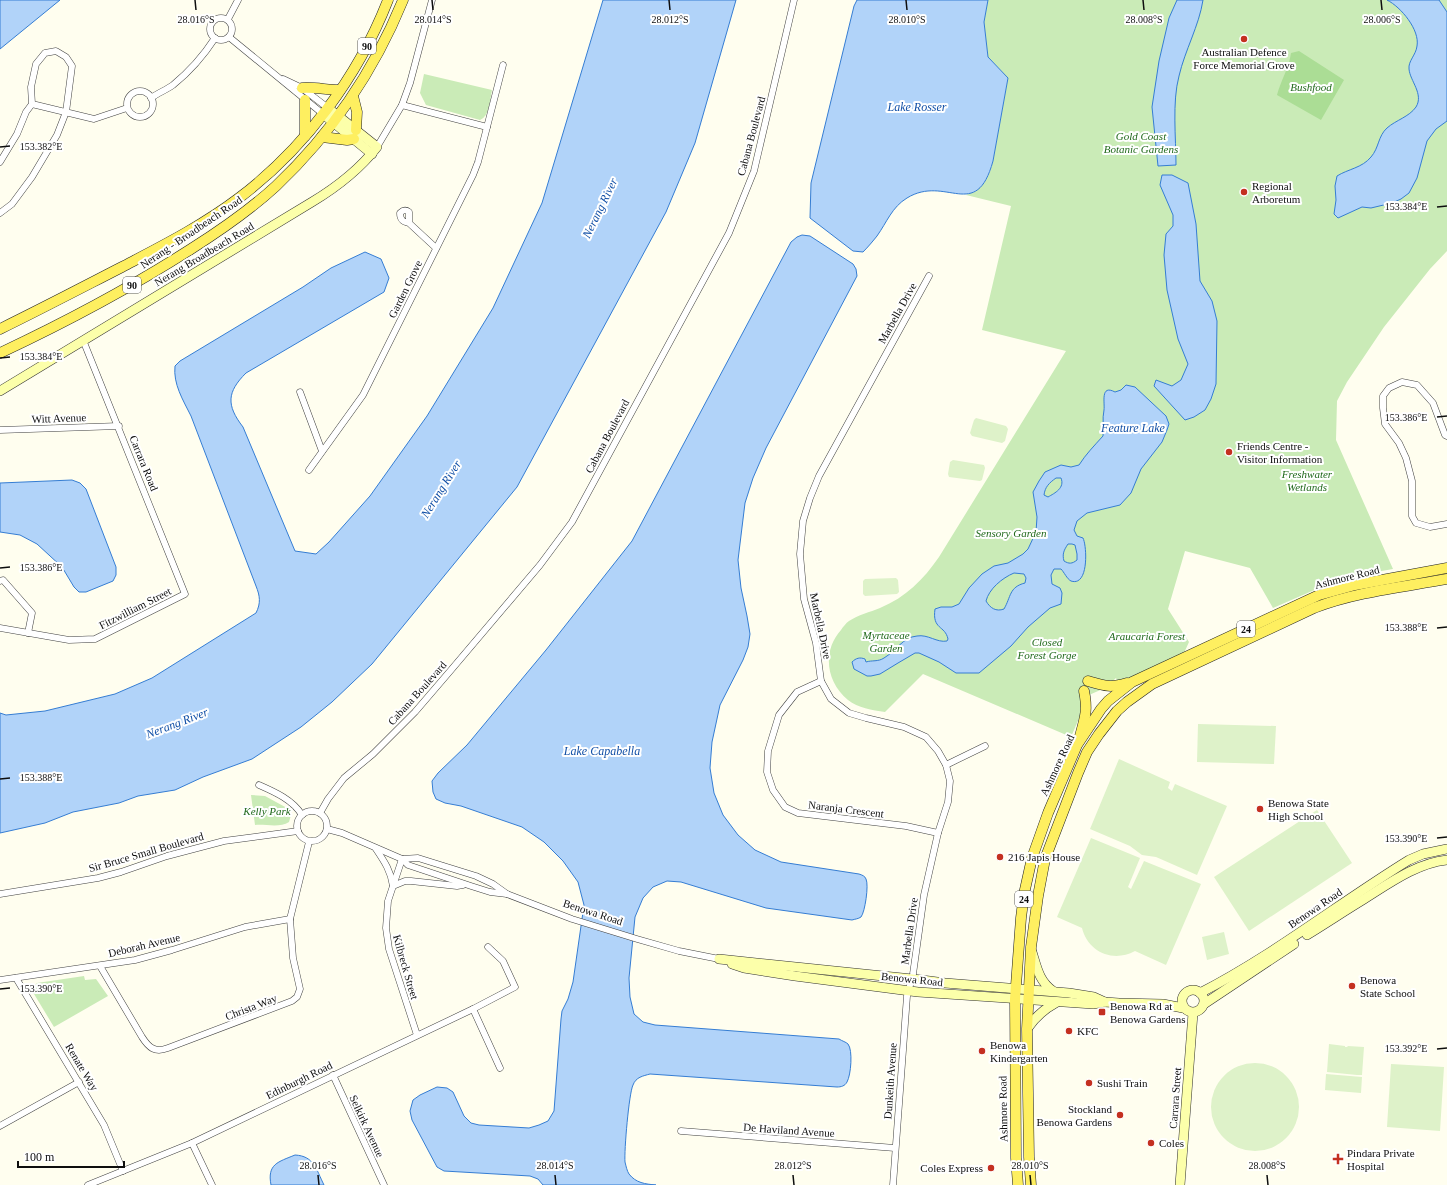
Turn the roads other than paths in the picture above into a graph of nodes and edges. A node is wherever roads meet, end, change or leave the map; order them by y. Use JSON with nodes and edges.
{"nodes":[{"id":1,"x":238,"y":0,"type":"edge"},
{"id":2,"x":388,"y":0,"type":"edge"},
{"id":3,"x":403,"y":0,"type":"edge"},
{"id":4,"x":432,"y":0,"type":"edge"},
{"id":5,"x":794,"y":0,"type":"edge"},
{"id":6,"x":228,"y":19,"type":"junction"},
{"id":7,"x":229,"y":37,"type":"junction"},
{"id":8,"x":215,"y":38,"type":"junction"},
{"id":9,"x":503,"y":65,"type":"dead end"},
{"id":10,"x":280,"y":78,"type":"junction"},
{"id":11,"x":302,"y":88,"type":"junction"},
{"id":12,"x":340,"y":90,"type":"junction"},
{"id":13,"x":353,"y":96,"type":"junction"},
{"id":14,"x":151,"y":98,"type":"junction"},
{"id":15,"x":305,"y":100,"type":"junction"},
{"id":16,"x":32,"y":104,"type":"junction"},
{"id":17,"x":402,"y":105,"type":"junction"},
{"id":18,"x":127,"y":108,"type":"junction"},
{"id":19,"x":325,"y":111,"type":"junction"},
{"id":20,"x":66,"y":112,"type":"junction"},
{"id":21,"x":336,"y":120,"type":"junction"},
{"id":22,"x":487,"y":127,"type":"junction"},
{"id":23,"x":355,"y":134,"type":"junction"},
{"id":24,"x":305,"y":136,"type":"junction"},
{"id":25,"x":322,"y":137,"type":"junction"},
{"id":26,"x":375,"y":150,"type":"junction"},
{"id":27,"x":0,"y":162,"type":"edge"},
{"id":28,"x":0,"y":213,"type":"edge"},
{"id":29,"x":409,"y":223,"type":"dead end"},
{"id":30,"x":436,"y":248,"type":"junction"},
{"id":31,"x":929,"y":276,"type":"dead end"},
{"id":32,"x":0,"y":329,"type":"edge"},
{"id":33,"x":83,"y":340,"type":"junction"},
{"id":34,"x":0,"y":353,"type":"edge"},
{"id":35,"x":0,"y":390,"type":"edge"},
{"id":36,"x":300,"y":392,"type":"dead end"},
{"id":37,"x":119,"y":426,"type":"junction"},
{"id":38,"x":0,"y":430,"type":"edge"},
{"id":39,"x":1447,"y":436,"type":"edge"},
{"id":40,"x":322,"y":450,"type":"junction"},
{"id":41,"x":309,"y":470,"type":"dead end"},
{"id":42,"x":1447,"y":524,"type":"edge"},
{"id":43,"x":1447,"y":568,"type":"edge"},
{"id":44,"x":1447,"y":579,"type":"edge"},
{"id":45,"x":0,"y":581,"type":"edge"},
{"id":46,"x":185,"y":594,"type":"joint"},
{"id":47,"x":0,"y":628,"type":"edge"},
{"id":48,"x":28,"y":633,"type":"junction"},
{"id":49,"x":821,"y":681,"type":"junction"},
{"id":50,"x":1088,"y":681,"type":"dead end"},
{"id":51,"x":1132,"y":682,"type":"junction"},
{"id":52,"x":1084,"y":691,"type":"dead end"},
{"id":53,"x":1077,"y":745,"type":"junction"},
{"id":54,"x":985,"y":746,"type":"dead end"},
{"id":55,"x":946,"y":765,"type":"junction"},
{"id":56,"x":259,"y":784,"type":"dead end"},
{"id":57,"x":320,"y":812,"type":"junction"},
{"id":58,"x":302,"y":815,"type":"junction"},
{"id":59,"x":328,"y":829,"type":"junction"},
{"id":60,"x":298,"y":831,"type":"junction"},
{"id":61,"x":938,"y":833,"type":"junction"},
{"id":62,"x":310,"y":842,"type":"junction"},
{"id":63,"x":375,"y":848,"type":"junction"},
{"id":64,"x":1447,"y":849,"type":"edge"},
{"id":65,"x":402,"y":858,"type":"junction"},
{"id":66,"x":1447,"y":860,"type":"edge"},
{"id":67,"x":464,"y":884,"type":"junction"},
{"id":68,"x":393,"y":886,"type":"junction"},
{"id":69,"x":0,"y":894,"type":"edge"},
{"id":70,"x":508,"y":894,"type":"junction"},
{"id":71,"x":290,"y":919,"type":"junction"},
{"id":72,"x":488,"y":946,"type":"dead end"},
{"id":73,"x":1031,"y":946,"type":"junction"},
{"id":74,"x":719,"y":959,"type":"junction"},
{"id":75,"x":100,"y":966,"type":"junction"},
{"id":76,"x":16,"y":978,"type":"junction"},
{"id":77,"x":911,"y":979,"type":"junction"},
{"id":78,"x":0,"y":980,"type":"edge"},
{"id":79,"x":1016,"y":988,"type":"junction"},
{"id":80,"x":1028,"y":989,"type":"junction"},
{"id":81,"x":908,"y":990,"type":"junction"},
{"id":82,"x":1053,"y":991,"type":"junction"},
{"id":83,"x":1200,"y":993,"type":"junction"},
{"id":84,"x":1015,"y":999,"type":"junction"},
{"id":85,"x":1028,"y":1000,"type":"junction"},
{"id":86,"x":1057,"y":1002,"type":"junction"},
{"id":87,"x":1105,"y":1002,"type":"junction"},
{"id":88,"x":1182,"y":1004,"type":"junction"},
{"id":89,"x":1204,"y":1004,"type":"junction"},
{"id":90,"x":472,"y":1009,"type":"junction"},
{"id":91,"x":1193,"y":1013,"type":"junction"},
{"id":92,"x":1027,"y":1029,"type":"junction"},
{"id":93,"x":417,"y":1035,"type":"junction"},
{"id":94,"x":500,"y":1068,"type":"dead end"},
{"id":95,"x":333,"y":1075,"type":"junction"},
{"id":96,"x":79,"y":1082,"type":"junction"},
{"id":97,"x":0,"y":1126,"type":"edge"},
{"id":98,"x":681,"y":1132,"type":"dead end"},
{"id":99,"x":192,"y":1142,"type":"junction"},
{"id":100,"x":895,"y":1148,"type":"junction"},
{"id":101,"x":123,"y":1171,"type":"junction"},
{"id":102,"x":88,"y":1185,"type":"edge"},
{"id":103,"x":212,"y":1185,"type":"edge"},
{"id":104,"x":384,"y":1185,"type":"edge"},
{"id":105,"x":893,"y":1185,"type":"edge"},
{"id":106,"x":1018,"y":1185,"type":"edge"},
{"id":107,"x":1031,"y":1185,"type":"edge"},
{"id":108,"x":1180,"y":1185,"type":"edge"}],
"edges":[{"from":1,"to":6,"type":"street"},
{"from":2,"to":12,"type":"main road","name":"Nerang - Broadbeach Road","number":"90"},
{"from":3,"to":13,"type":"main road","name":"Nerang - Broadbeach Road","number":"90"},
{"from":4,"to":17,"type":"street","name":"Nerang Broadbeach Road"},
{"from":5,"to":57,"type":"street","name":"Cabana Boulevard"},
{"from":6,"to":7,"type":"street"},
{"from":6,"to":8,"type":"street"},
{"from":7,"to":8,"type":"street"},
{"from":7,"to":10,"type":"street"},
{"from":8,"to":14,"type":"street"},
{"from":9,"to":22,"type":"street","name":"Garden Grove"},
{"from":10,"to":11,"type":"street"},
{"from":10,"to":15,"type":"street"},
{"from":11,"to":12,"type":"main road"},
{"from":11,"to":19,"type":"street"},
{"from":12,"to":19,"type":"main road","name":"Nerang - Broadbeach Road","number":"90"},
{"from":13,"to":21,"type":"main road","name":"Nerang - Broadbeach Road","number":"90"},
{"from":13,"to":23,"type":"main road"},
{"from":14,"to":18,"type":"street"},
{"from":14,"to":18,"type":"street"},
{"from":15,"to":19,"type":"street"},
{"from":15,"to":24,"type":"main road"},
{"from":16,"to":20,"type":"street"},
{"from":16,"to":20,"type":"street"},
{"from":16,"to":27,"type":"street"},
{"from":17,"to":22,"type":"street"},
{"from":17,"to":26,"type":"street","name":"Nerang Broadbeach Road"},
{"from":18,"to":20,"type":"street"},
{"from":19,"to":21,"type":"main road"},
{"from":19,"to":24,"type":"main road","name":"Nerang - Broadbeach Road","number":"90"},
{"from":20,"to":28,"type":"street"},
{"from":21,"to":23,"type":"main road"},
{"from":21,"to":25,"type":"main road","name":"Nerang - Broadbeach Road","number":"90"},
{"from":22,"to":30,"type":"street","name":"Garden Grove"},
{"from":23,"to":25,"type":"main road"},
{"from":23,"to":26,"type":"main road"},
{"from":24,"to":32,"type":"main road","name":"Nerang - Broadbeach Road","number":"90"},
{"from":25,"to":34,"type":"main road","name":"Nerang - Broadbeach Road","number":"90"},
{"from":26,"to":33,"type":"main road","name":"Nerang Broadbeach Road"},
{"from":29,"to":30,"type":"street"},
{"from":30,"to":40,"type":"street","name":"Garden Grove"},
{"from":31,"to":49,"type":"street","name":"Marbella Drive"},
{"from":33,"to":35,"type":"main road","name":"Nerang Broadbeach Road"},
{"from":33,"to":37,"type":"street","name":"Carrara Road"},
{"from":36,"to":40,"type":"street"},
{"from":37,"to":38,"type":"street","name":"Witt Avenue"},
{"from":37,"to":46,"type":"street","name":"Carrara Road"},
{"from":39,"to":42,"type":"street"},
{"from":40,"to":41,"type":"street","name":"Garden Grove"},
{"from":43,"to":51,"type":"main road","name":"Ashmore Road","number":"24"},
{"from":44,"to":73,"type":"main road","name":"Ashmore Road","number":"24"},
{"from":45,"to":48,"type":"street"},
{"from":46,"to":48,"type":"street","name":"Fitzwilliam Street"},
{"from":47,"to":48,"type":"street","name":"Fitzwilliam Street"},
{"from":49,"to":55,"type":"street","name":"Marbella Drive"},
{"from":49,"to":61,"type":"street","name":"Naranja Crescent"},
{"from":50,"to":51,"type":"main road"},
{"from":51,"to":53,"type":"main road","name":"Ashmore Road","number":"24"},
{"from":52,"to":53,"type":"main road"},
{"from":53,"to":79,"type":"main road","name":"Ashmore Road","number":"24"},
{"from":54,"to":55,"type":"street"},
{"from":55,"to":61,"type":"street","name":"Marbella Drive"},
{"from":56,"to":58,"type":"street"},
{"from":57,"to":58,"type":"street"},
{"from":57,"to":59,"type":"street"},
{"from":58,"to":60,"type":"street"},
{"from":59,"to":62,"type":"street"},
{"from":59,"to":63,"type":"street","name":"Benowa Road"},
{"from":60,"to":62,"type":"street"},
{"from":60,"to":69,"type":"street","name":"Sir Bruce Small Boulevard"},
{"from":61,"to":77,"type":"street","name":"Marbella Drive"},
{"from":62,"to":71,"type":"street","name":"Christa Way"},
{"from":63,"to":65,"type":"street","name":"Benowa Road"},
{"from":63,"to":68,"type":"street"},
{"from":64,"to":83,"type":"main road","name":"Benowa Road"},
{"from":65,"to":67,"type":"street","name":"Benowa Road"},
{"from":65,"to":68,"type":"street","name":"Kilbreck Street"},
{"from":65,"to":70,"type":"street","name":"Benowa Road"},
{"from":66,"to":89,"type":"main road","name":"Benowa Road"},
{"from":67,"to":68,"type":"street"},
{"from":67,"to":70,"type":"street","name":"Benowa Road"},
{"from":68,"to":93,"type":"street","name":"Kilbreck Street"},
{"from":70,"to":74,"type":"street","name":"Benowa Road"},
{"from":71,"to":75,"type":"street","name":"Deborah Avenue"},
{"from":71,"to":75,"type":"street","name":"Christa Way"},
{"from":72,"to":90,"type":"street","name":"Edinburgh Road"},
{"from":73,"to":80,"type":"main road","name":"Ashmore Road","number":"24"},
{"from":73,"to":82,"type":"main road"},
{"from":74,"to":77,"type":"main road","name":"Benowa Road"},
{"from":74,"to":81,"type":"main road","name":"Benowa Road"},
{"from":75,"to":76,"type":"street","name":"Deborah Avenue"},
{"from":76,"to":78,"type":"street","name":"Deborah Avenue"},
{"from":76,"to":96,"type":"street","name":"Renate Way"},
{"from":77,"to":79,"type":"main road","name":"Benowa Road"},
{"from":77,"to":81,"type":"street","name":"Dunkeith Avenue"},
{"from":79,"to":80,"type":"main road","name":"Benowa Road"},
{"from":79,"to":84,"type":"main road","name":"Ashmore Road","number":"24"},
{"from":80,"to":82,"type":"main road","name":"Benowa Road"},
{"from":80,"to":85,"type":"main road","name":"Ashmore Road","number":"24"},
{"from":81,"to":84,"type":"main road","name":"Benowa Road"},
{"from":81,"to":100,"type":"street","name":"Dunkeith Avenue"},
{"from":82,"to":87,"type":"main road","name":"Benowa Road"},
{"from":83,"to":88,"type":"main road"},
{"from":83,"to":89,"type":"main road"},
{"from":84,"to":85,"type":"main road","name":"Benowa Road"},
{"from":84,"to":106,"type":"main road","name":"Ashmore Road","number":"24"},
{"from":85,"to":86,"type":"main road","name":"Benowa Road"},
{"from":85,"to":92,"type":"main road","name":"Ashmore Road","number":"24"},
{"from":86,"to":87,"type":"main road","name":"Benowa Road"},
{"from":86,"to":92,"type":"main road"},
{"from":87,"to":88,"type":"main road","name":"Benowa Road"},
{"from":88,"to":91,"type":"main road"},
{"from":89,"to":91,"type":"main road"},
{"from":90,"to":93,"type":"street","name":"Edinburgh Road"},
{"from":90,"to":94,"type":"street"},
{"from":91,"to":108,"type":"main road","name":"Carrara Street"},
{"from":92,"to":107,"type":"main road","name":"Ashmore Road","number":"24"},
{"from":93,"to":95,"type":"street","name":"Edinburgh Road"},
{"from":95,"to":99,"type":"street","name":"Edinburgh Road"},
{"from":95,"to":104,"type":"street","name":"Selkirk Avenue"},
{"from":96,"to":97,"type":"street"},
{"from":96,"to":101,"type":"street","name":"Renate Way"},
{"from":98,"to":100,"type":"street","name":"De Haviland Avenue"},
{"from":99,"to":101,"type":"street","name":"Edinburgh Road"},
{"from":99,"to":103,"type":"street"},
{"from":100,"to":105,"type":"street","name":"Dunkeith Avenue"},
{"from":101,"to":102,"type":"street","name":"Edinburgh Road"}]}
